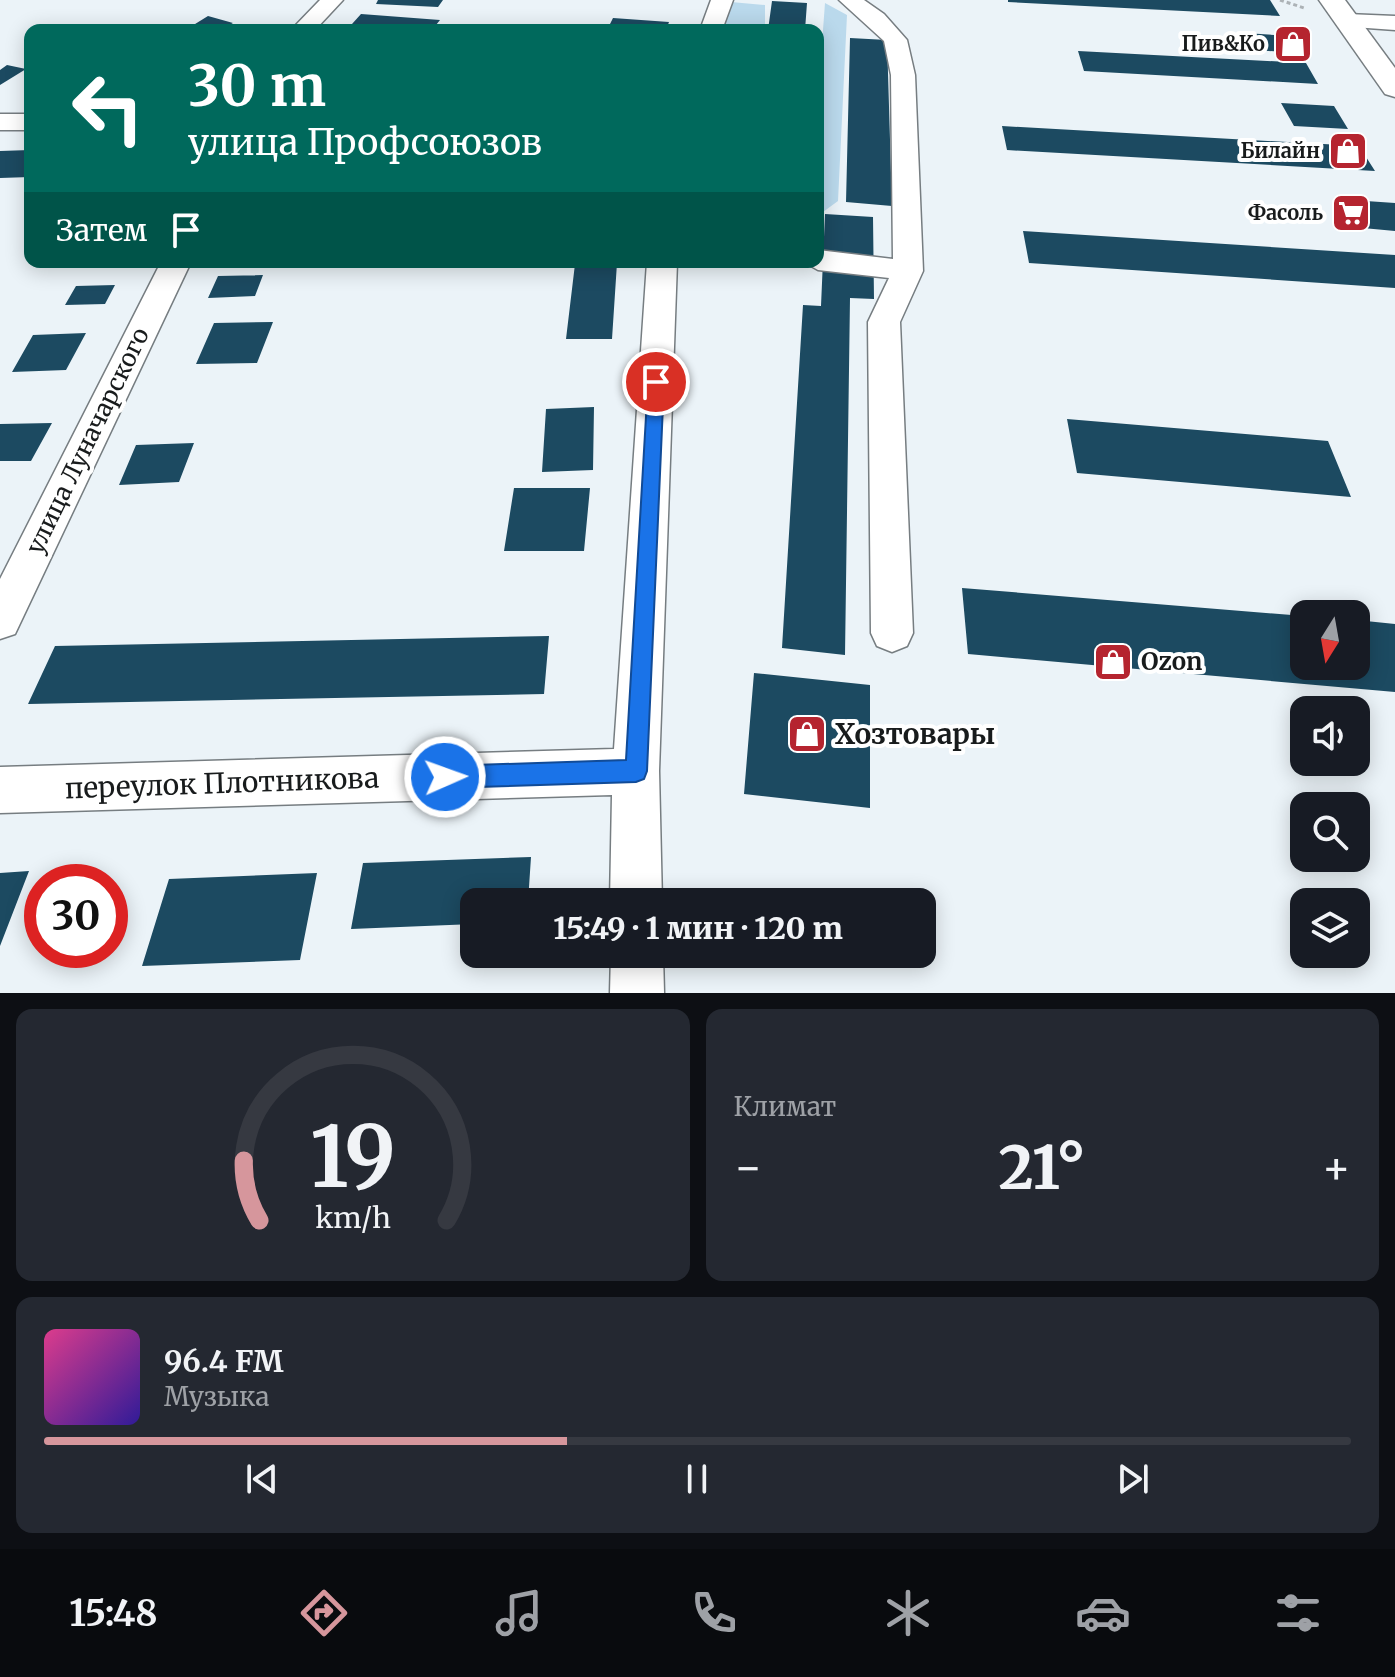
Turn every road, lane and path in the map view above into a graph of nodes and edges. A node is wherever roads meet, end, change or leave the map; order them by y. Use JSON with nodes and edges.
{"nodes":[{"id":1,"x":332,"y":0,"type":"edge"},
{"id":2,"x":722,"y":0,"type":"edge"},
{"id":3,"x":850,"y":0,"type":"edge"},
{"id":4,"x":1280,"y":0,"type":"edge"},
{"id":5,"x":1329,"y":10,"type":"edge"},
{"id":6,"x":1395,"y":23,"type":"edge"},
{"id":7,"x":308,"y":24,"type":"edge"},
{"id":8,"x":713,"y":24,"type":"edge"},
{"id":9,"x":1395,"y":88,"type":"edge"},
{"id":10,"x":0,"y":122,"type":"edge"},
{"id":11,"x":24,"y":122,"type":"edge"},
{"id":12,"x":824,"y":261,"type":"edge"},
{"id":13,"x":173,"y":268,"type":"edge"},
{"id":14,"x":662,"y":268,"type":"edge"},
{"id":15,"x":908,"y":271,"type":"junction"},
{"id":16,"x":0,"y":621,"type":"edge"},
{"id":17,"x":892,"y":633,"type":"dead end"},
{"id":18,"x":636,"y":771,"type":"junction"},
{"id":19,"x":0,"y":790,"type":"edge"},
{"id":20,"x":636,"y":888,"type":"edge"},
{"id":21,"x":637,"y":968,"type":"edge"},
{"id":22,"x":637,"y":993,"type":"edge"}],
"edges":[{"from":1,"to":7,"type":"street"},
{"from":2,"to":8,"type":"street"},
{"from":3,"to":15,"type":"street"},
{"from":4,"to":5,"type":"path"},
{"from":5,"to":6,"type":"street"},
{"from":5,"to":9,"type":"main road"},
{"from":10,"to":11,"type":"street"},
{"from":12,"to":15,"type":"street"},
{"from":13,"to":16,"type":"street","name":"улица Луначарского"},
{"from":14,"to":18,"type":"street"},
{"from":15,"to":17,"type":"street"},
{"from":18,"to":19,"type":"street","name":"переулок Плотникова"},
{"from":18,"to":20,"type":"street"},
{"from":21,"to":22,"type":"street"}]}
